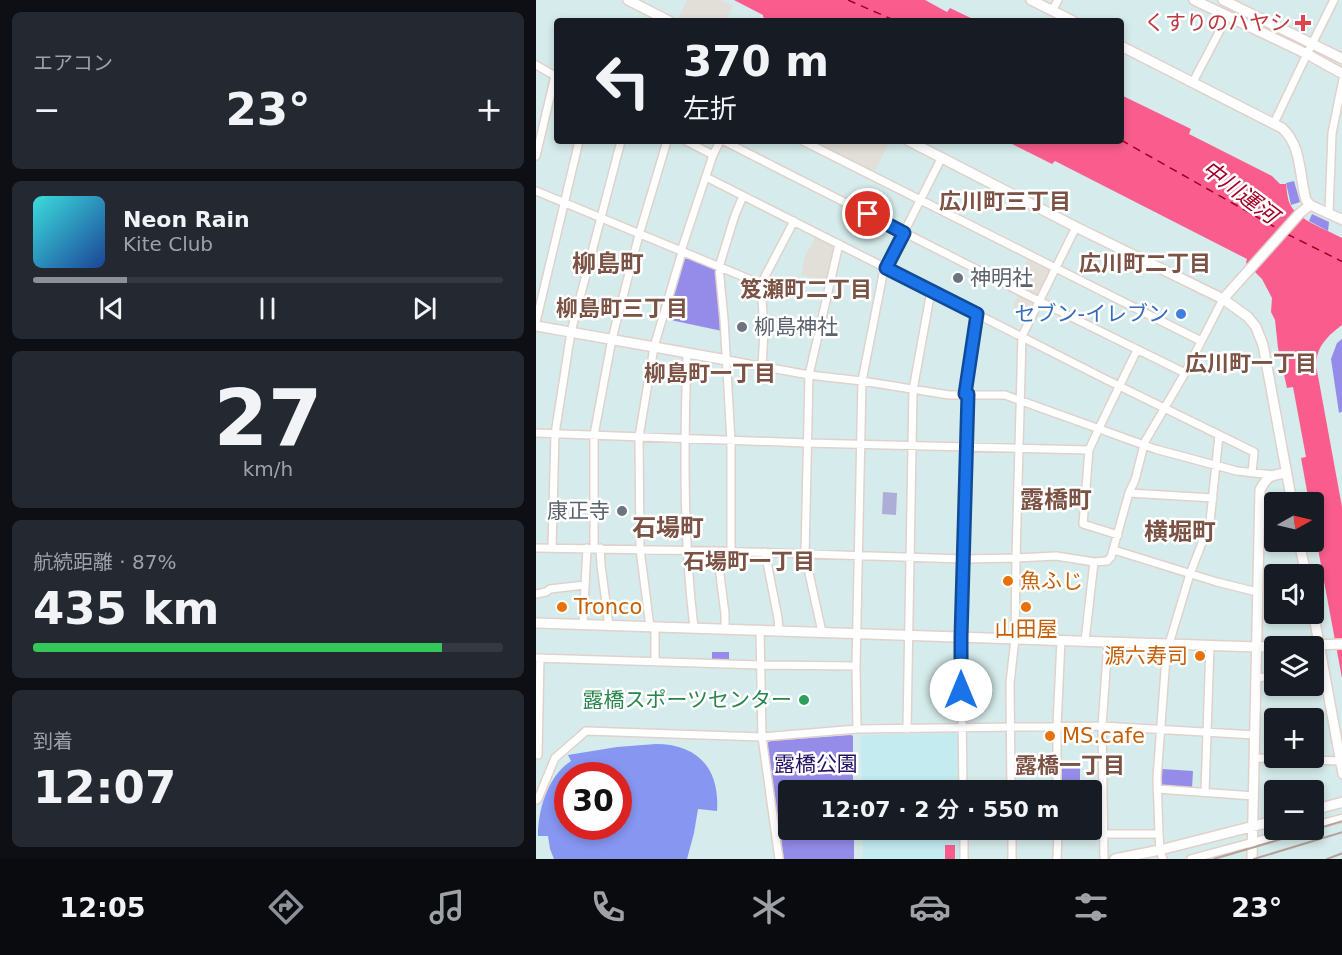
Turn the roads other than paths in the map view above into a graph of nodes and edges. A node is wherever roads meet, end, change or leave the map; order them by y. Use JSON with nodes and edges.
{"nodes":[{"id":1,"x":628,"y":0,"type":"edge"},
{"id":2,"x":1031,"y":0,"type":"edge"},
{"id":3,"x":1058,"y":0,"type":"edge"},
{"id":4,"x":1194,"y":0,"type":"edge"},
{"id":5,"x":1334,"y":0,"type":"edge"},
{"id":6,"x":1229,"y":1,"type":"edge"},
{"id":7,"x":1052,"y":11,"type":"junction"},
{"id":8,"x":1227,"y":17,"type":"junction"},
{"id":9,"x":664,"y":18,"type":"edge"},
{"id":10,"x":1067,"y":18,"type":"edge"},
{"id":11,"x":1312,"y":44,"type":"junction"},
{"id":12,"x":1124,"y":47,"type":"edge"},
{"id":13,"x":1307,"y":54,"type":"junction"},
{"id":14,"x":1343,"y":59,"type":"edge"},
{"id":15,"x":536,"y":65,"type":"edge"},
{"id":16,"x":1343,"y":74,"type":"edge"},
{"id":17,"x":554,"y":75,"type":"edge"},
{"id":18,"x":1343,"y":79,"type":"edge"},
{"id":19,"x":1193,"y":82,"type":"junction"},
{"id":20,"x":554,"y":84,"type":"edge"},
{"id":21,"x":1274,"y":123,"type":"junction"},
{"id":22,"x":578,"y":144,"type":"edge"},
{"id":23,"x":620,"y":144,"type":"edge"},
{"id":24,"x":666,"y":144,"type":"edge"},
{"id":25,"x":692,"y":144,"type":"edge"},
{"id":26,"x":720,"y":144,"type":"edge"},
{"id":27,"x":728,"y":144,"type":"edge"},
{"id":28,"x":809,"y":144,"type":"edge"},
{"id":29,"x":915,"y":144,"type":"edge"},
{"id":30,"x":713,"y":155,"type":"junction"},
{"id":31,"x":536,"y":156,"type":"edge"},
{"id":32,"x":942,"y":157,"type":"junction"},
{"id":33,"x":706,"y":177,"type":"junction"},
{"id":34,"x":536,"y":191,"type":"edge"},
{"id":35,"x":743,"y":196,"type":"junction"},
{"id":36,"x":920,"y":200,"type":"junction"},
{"id":37,"x":564,"y":203,"type":"junction"},
{"id":38,"x":1310,"y":205,"type":"junction"},
{"id":39,"x":1329,"y":213,"type":"junction"},
{"id":40,"x":602,"y":219,"type":"junction"},
{"id":41,"x":1343,"y":220,"type":"edge"},
{"id":42,"x":794,"y":221,"type":"junction"},
{"id":43,"x":1076,"y":227,"type":"junction"},
{"id":44,"x":904,"y":233,"type":"junction"},
{"id":45,"x":639,"y":235,"type":"junction"},
{"id":46,"x":839,"y":244,"type":"junction"},
{"id":47,"x":681,"y":251,"type":"junction"},
{"id":48,"x":719,"y":267,"type":"junction"},
{"id":49,"x":886,"y":268,"type":"junction"},
{"id":50,"x":1055,"y":269,"type":"junction"},
{"id":51,"x":761,"y":284,"type":"junction"},
{"id":52,"x":931,"y":291,"type":"junction"},
{"id":53,"x":1223,"y":299,"type":"junction"},
{"id":54,"x":1039,"y":302,"type":"junction"},
{"id":55,"x":977,"y":314,"type":"junction"},
{"id":56,"x":536,"y":324,"type":"edge"},
{"id":57,"x":571,"y":332,"type":"junction"},
{"id":58,"x":1022,"y":336,"type":"junction"},
{"id":59,"x":612,"y":339,"type":"junction"},
{"id":60,"x":1201,"y":341,"type":"junction"},
{"id":61,"x":654,"y":347,"type":"junction"},
{"id":62,"x":1137,"y":350,"type":"junction"},
{"id":63,"x":687,"y":353,"type":"junction"},
{"id":64,"x":727,"y":360,"type":"junction"},
{"id":65,"x":762,"y":367,"type":"junction"},
{"id":66,"x":1185,"y":373,"type":"junction"},
{"id":67,"x":809,"y":375,"type":"junction"},
{"id":68,"x":862,"y":381,"type":"junction"},
{"id":69,"x":1120,"y":386,"type":"junction"},
{"id":70,"x":913,"y":390,"type":"junction"},
{"id":71,"x":966,"y":394,"type":"junction"},
{"id":72,"x":1020,"y":399,"type":"junction"},
{"id":73,"x":1165,"y":408,"type":"junction"},
{"id":74,"x":1098,"y":428,"type":"junction"},
{"id":75,"x":536,"y":433,"type":"edge"},
{"id":76,"x":555,"y":434,"type":"junction"},
{"id":77,"x":594,"y":435,"type":"junction"},
{"id":78,"x":1219,"y":435,"type":"junction"},
{"id":79,"x":639,"y":437,"type":"junction"},
{"id":80,"x":684,"y":438,"type":"junction"},
{"id":81,"x":731,"y":441,"type":"junction"},
{"id":82,"x":808,"y":443,"type":"junction"},
{"id":83,"x":860,"y":444,"type":"junction"},
{"id":84,"x":1144,"y":445,"type":"junction"},
{"id":85,"x":912,"y":446,"type":"junction"},
{"id":86,"x":966,"y":447,"type":"junction"},
{"id":87,"x":1019,"y":448,"type":"junction"},
{"id":88,"x":1089,"y":450,"type":"junction"},
{"id":89,"x":1216,"y":465,"type":"junction"},
{"id":90,"x":1252,"y":473,"type":"junction"},
{"id":91,"x":1286,"y":473,"type":"junction"},
{"id":92,"x":1273,"y":475,"type":"junction"},
{"id":93,"x":1129,"y":492,"type":"junction"},
{"id":94,"x":1290,"y":492,"type":"edge"},
{"id":95,"x":1212,"y":498,"type":"junction"},
{"id":96,"x":1118,"y":535,"type":"junction"},
{"id":97,"x":536,"y":548,"type":"edge"},
{"id":98,"x":552,"y":548,"type":"junction"},
{"id":99,"x":594,"y":548,"type":"junction"},
{"id":100,"x":640,"y":549,"type":"junction"},
{"id":101,"x":686,"y":550,"type":"junction"},
{"id":102,"x":1114,"y":550,"type":"junction"},
{"id":103,"x":717,"y":551,"type":"junction"},
{"id":104,"x":731,"y":551,"type":"junction"},
{"id":105,"x":765,"y":552,"type":"junction"},
{"id":106,"x":804,"y":555,"type":"junction"},
{"id":107,"x":858,"y":556,"type":"junction"},
{"id":108,"x":909,"y":557,"type":"junction"},
{"id":109,"x":1016,"y":558,"type":"junction"},
{"id":110,"x":964,"y":559,"type":"junction"},
{"id":111,"x":1094,"y":561,"type":"junction"},
{"id":112,"x":1190,"y":573,"type":"junction"},
{"id":113,"x":585,"y":585,"type":"junction"},
{"id":114,"x":1257,"y":592,"type":"junction"},
{"id":115,"x":536,"y":594,"type":"edge"},
{"id":116,"x":536,"y":623,"type":"edge"},
{"id":117,"x":583,"y":625,"type":"junction"},
{"id":118,"x":609,"y":626,"type":"junction"},
{"id":119,"x":653,"y":627,"type":"junction"},
{"id":120,"x":694,"y":628,"type":"junction"},
{"id":121,"x":725,"y":629,"type":"junction"},
{"id":122,"x":760,"y":630,"type":"junction"},
{"id":123,"x":779,"y":631,"type":"junction"},
{"id":124,"x":821,"y":632,"type":"junction"},
{"id":125,"x":856,"y":633,"type":"junction"},
{"id":126,"x":908,"y":635,"type":"junction"},
{"id":127,"x":961,"y":637,"type":"junction"},
{"id":128,"x":1015,"y":639,"type":"junction"},
{"id":129,"x":1061,"y":640,"type":"junction"},
{"id":130,"x":1085,"y":641,"type":"junction"},
{"id":131,"x":1108,"y":642,"type":"junction"},
{"id":132,"x":1168,"y":644,"type":"junction"},
{"id":133,"x":1210,"y":645,"type":"junction"},
{"id":134,"x":1257,"y":647,"type":"junction"},
{"id":135,"x":1264,"y":647,"type":"edge"},
{"id":136,"x":538,"y":658,"type":"edge"},
{"id":137,"x":654,"y":662,"type":"junction"},
{"id":138,"x":760,"y":665,"type":"junction"},
{"id":139,"x":856,"y":666,"type":"junction"},
{"id":140,"x":1324,"y":667,"type":"edge"},
{"id":141,"x":1325,"y":673,"type":"joint"},
{"id":142,"x":1264,"y":677,"type":"edge"},
{"id":143,"x":1256,"y":678,"type":"junction"},
{"id":144,"x":1057,"y":726,"type":"junction"},
{"id":145,"x":1102,"y":726,"type":"junction"},
{"id":146,"x":961,"y":728,"type":"junction"},
{"id":147,"x":1010,"y":728,"type":"junction"},
{"id":148,"x":857,"y":729,"type":"junction"},
{"id":149,"x":907,"y":729,"type":"junction"},
{"id":150,"x":1160,"y":730,"type":"junction"},
{"id":151,"x":1207,"y":732,"type":"junction"},
{"id":152,"x":1255,"y":735,"type":"junction"},
{"id":153,"x":762,"y":737,"type":"junction"},
{"id":154,"x":537,"y":755,"type":"edge"},
{"id":155,"x":555,"y":758,"type":"junction"},
{"id":156,"x":1255,"y":758,"type":"junction"},
{"id":157,"x":1340,"y":761,"type":"junction"},
{"id":158,"x":1343,"y":774,"type":"edge"},
{"id":159,"x":963,"y":780,"type":"edge"},
{"id":160,"x":1012,"y":780,"type":"edge"},
{"id":161,"x":1057,"y":780,"type":"edge"},
{"id":162,"x":1157,"y":789,"type":"junction"},
{"id":163,"x":1205,"y":792,"type":"junction"},
{"id":164,"x":1254,"y":796,"type":"junction"},
{"id":165,"x":536,"y":800,"type":"edge"},
{"id":166,"x":1343,"y":802,"type":"edge"},
{"id":167,"x":1324,"y":807,"type":"edge"},
{"id":168,"x":1343,"y":818,"type":"edge"},
{"id":169,"x":1324,"y":823,"type":"edge"},
{"id":170,"x":1264,"y":824,"type":"edge"},
{"id":171,"x":1253,"y":827,"type":"junction"},
{"id":172,"x":1103,"y":834,"type":"junction"},
{"id":173,"x":1159,"y":834,"type":"junction"},
{"id":174,"x":1264,"y":838,"type":"edge"},
{"id":175,"x":964,"y":840,"type":"edge"},
{"id":176,"x":1012,"y":840,"type":"edge"},
{"id":177,"x":1058,"y":840,"type":"edge"},
{"id":178,"x":1252,"y":841,"type":"junction"},
{"id":179,"x":1162,"y":854,"type":"edge"},
{"id":180,"x":779,"y":859,"type":"edge"},
{"id":181,"x":964,"y":859,"type":"edge"},
{"id":182,"x":1012,"y":859,"type":"edge"},
{"id":183,"x":1057,"y":859,"type":"edge"},
{"id":184,"x":1104,"y":859,"type":"edge"},
{"id":185,"x":1115,"y":859,"type":"edge"},
{"id":186,"x":1191,"y":859,"type":"edge"},
{"id":187,"x":1252,"y":859,"type":"edge"}],
"edges":[{"from":1,"to":9,"type":"street"},
{"from":2,"to":7,"type":"street"},
{"from":3,"to":7,"type":"street"},
{"from":4,"to":8,"type":"street"},
{"from":5,"to":11,"type":"street"},
{"from":6,"to":11,"type":"street"},
{"from":7,"to":10,"type":"street"},
{"from":8,"to":13,"type":"street"},
{"from":8,"to":19,"type":"street"},
{"from":11,"to":13,"type":"street"},
{"from":11,"to":14,"type":"street"},
{"from":12,"to":19,"type":"street"},
{"from":13,"to":16,"type":"street"},
{"from":13,"to":21,"type":"street"},
{"from":15,"to":17,"type":"street"},
{"from":18,"to":39,"type":"street"},
{"from":19,"to":21,"type":"street"},
{"from":20,"to":31,"type":"street"},
{"from":21,"to":38,"type":"street"},
{"from":22,"to":37,"type":"street"},
{"from":23,"to":40,"type":"street"},
{"from":24,"to":45,"type":"street"},
{"from":25,"to":30,"type":"street"},
{"from":26,"to":30,"type":"street"},
{"from":27,"to":44,"type":"street"},
{"from":28,"to":36,"type":"street"},
{"from":29,"to":32,"type":"street"},
{"from":30,"to":33,"type":"street"},
{"from":32,"to":36,"type":"street"},
{"from":32,"to":43,"type":"street"},
{"from":33,"to":35,"type":"street"},
{"from":33,"to":47,"type":"street"},
{"from":34,"to":37,"type":"street"},
{"from":35,"to":42,"type":"street"},
{"from":35,"to":48,"type":"street"},
{"from":36,"to":44,"type":"street"},
{"from":36,"to":50,"type":"street"},
{"from":37,"to":40,"type":"street"},
{"from":37,"to":56,"type":"street"},
{"from":38,"to":39,"type":"street"},
{"from":38,"to":53,"type":"street"},
{"from":39,"to":41,"type":"street"},
{"from":40,"to":45,"type":"street"},
{"from":40,"to":57,"type":"street"},
{"from":42,"to":46,"type":"street"},
{"from":42,"to":51,"type":"street"},
{"from":43,"to":50,"type":"street"},
{"from":43,"to":53,"type":"street"},
{"from":44,"to":49,"type":"street"},
{"from":44,"to":54,"type":"street"},
{"from":45,"to":47,"type":"street"},
{"from":45,"to":59,"type":"street"},
{"from":46,"to":49,"type":"street"},
{"from":46,"to":67,"type":"street"},
{"from":47,"to":48,"type":"street"},
{"from":47,"to":61,"type":"street"},
{"from":48,"to":51,"type":"street"},
{"from":48,"to":64,"type":"street"},
{"from":49,"to":52,"type":"street"},
{"from":49,"to":68,"type":"street"},
{"from":50,"to":54,"type":"street"},
{"from":50,"to":60,"type":"street"},
{"from":51,"to":65,"type":"street"},
{"from":52,"to":55,"type":"street"},
{"from":52,"to":70,"type":"street"},
{"from":53,"to":60,"type":"street"},
{"from":53,"to":91,"type":"street"},
{"from":54,"to":58,"type":"street"},
{"from":54,"to":62,"type":"street"},
{"from":55,"to":58,"type":"street"},
{"from":55,"to":71,"type":"street"},
{"from":56,"to":57,"type":"street"},
{"from":57,"to":59,"type":"street"},
{"from":57,"to":76,"type":"street"},
{"from":58,"to":69,"type":"street"},
{"from":58,"to":72,"type":"street"},
{"from":59,"to":61,"type":"street"},
{"from":59,"to":77,"type":"street"},
{"from":60,"to":66,"type":"street"},
{"from":61,"to":63,"type":"street"},
{"from":61,"to":79,"type":"street"},
{"from":62,"to":66,"type":"street"},
{"from":62,"to":69,"type":"street"},
{"from":63,"to":64,"type":"street"},
{"from":63,"to":80,"type":"street"},
{"from":64,"to":65,"type":"street"},
{"from":64,"to":81,"type":"street"},
{"from":65,"to":67,"type":"street"},
{"from":66,"to":73,"type":"street"},
{"from":67,"to":68,"type":"street"},
{"from":67,"to":82,"type":"street"},
{"from":68,"to":70,"type":"street"},
{"from":68,"to":83,"type":"street"},
{"from":69,"to":73,"type":"street"},
{"from":69,"to":74,"type":"street"},
{"from":70,"to":71,"type":"street"},
{"from":70,"to":85,"type":"street"},
{"from":71,"to":72,"type":"street"},
{"from":71,"to":86,"type":"street"},
{"from":72,"to":74,"type":"street"},
{"from":72,"to":87,"type":"street"},
{"from":73,"to":78,"type":"street"},
{"from":73,"to":84,"type":"street"},
{"from":74,"to":84,"type":"street"},
{"from":74,"to":88,"type":"street"},
{"from":75,"to":76,"type":"street"},
{"from":76,"to":77,"type":"street"},
{"from":76,"to":98,"type":"street"},
{"from":77,"to":79,"type":"street"},
{"from":77,"to":99,"type":"street"},
{"from":78,"to":89,"type":"street"},
{"from":78,"to":90,"type":"street"},
{"from":79,"to":80,"type":"street"},
{"from":79,"to":100,"type":"street"},
{"from":80,"to":81,"type":"street"},
{"from":80,"to":101,"type":"street"},
{"from":81,"to":82,"type":"street"},
{"from":81,"to":104,"type":"street"},
{"from":82,"to":83,"type":"street"},
{"from":82,"to":106,"type":"street"},
{"from":83,"to":85,"type":"street"},
{"from":83,"to":107,"type":"street"},
{"from":84,"to":89,"type":"street"},
{"from":84,"to":93,"type":"street"},
{"from":85,"to":86,"type":"street"},
{"from":85,"to":108,"type":"street"},
{"from":86,"to":87,"type":"street"},
{"from":86,"to":110,"type":"street"},
{"from":87,"to":88,"type":"street"},
{"from":87,"to":109,"type":"street"},
{"from":88,"to":96,"type":"street"},
{"from":89,"to":90,"type":"street"},
{"from":89,"to":95,"type":"street"},
{"from":90,"to":92,"type":"street"},
{"from":91,"to":92,"type":"street"},
{"from":91,"to":94,"type":"street"},
{"from":92,"to":114,"type":"street"},
{"from":93,"to":95,"type":"street"},
{"from":93,"to":96,"type":"street"},
{"from":95,"to":112,"type":"street"},
{"from":96,"to":102,"type":"street"},
{"from":97,"to":98,"type":"street"},
{"from":98,"to":99,"type":"street"},
{"from":99,"to":100,"type":"street"},
{"from":99,"to":113,"type":"street"},
{"from":99,"to":118,"type":"street"},
{"from":100,"to":101,"type":"street"},
{"from":100,"to":119,"type":"street"},
{"from":101,"to":103,"type":"street"},
{"from":101,"to":120,"type":"street"},
{"from":102,"to":111,"type":"street"},
{"from":102,"to":112,"type":"street"},
{"from":103,"to":104,"type":"street"},
{"from":103,"to":121,"type":"street"},
{"from":104,"to":105,"type":"street"},
{"from":105,"to":106,"type":"street"},
{"from":105,"to":123,"type":"street"},
{"from":106,"to":107,"type":"street"},
{"from":106,"to":124,"type":"street"},
{"from":107,"to":108,"type":"street"},
{"from":107,"to":125,"type":"street"},
{"from":108,"to":110,"type":"street"},
{"from":108,"to":126,"type":"street"},
{"from":109,"to":110,"type":"street"},
{"from":109,"to":111,"type":"street"},
{"from":109,"to":128,"type":"street"},
{"from":110,"to":127,"type":"street"},
{"from":111,"to":130,"type":"street"},
{"from":112,"to":114,"type":"street"},
{"from":112,"to":132,"type":"street"},
{"from":113,"to":115,"type":"street"},
{"from":113,"to":117,"type":"street"},
{"from":114,"to":134,"type":"street"},
{"from":116,"to":117,"type":"street"},
{"from":117,"to":118,"type":"street"},
{"from":118,"to":119,"type":"street"},
{"from":119,"to":120,"type":"street"},
{"from":119,"to":137,"type":"street"},
{"from":120,"to":121,"type":"street"},
{"from":121,"to":122,"type":"street"},
{"from":122,"to":123,"type":"street"},
{"from":122,"to":138,"type":"street"},
{"from":123,"to":124,"type":"street"},
{"from":124,"to":125,"type":"street"},
{"from":125,"to":126,"type":"street"},
{"from":125,"to":139,"type":"street"},
{"from":126,"to":127,"type":"street"},
{"from":126,"to":149,"type":"street"},
{"from":127,"to":128,"type":"street"},
{"from":127,"to":146,"type":"street"},
{"from":128,"to":129,"type":"street"},
{"from":128,"to":147,"type":"street"},
{"from":129,"to":130,"type":"street"},
{"from":129,"to":144,"type":"street"},
{"from":130,"to":131,"type":"street"},
{"from":131,"to":132,"type":"street"},
{"from":131,"to":145,"type":"street"},
{"from":132,"to":133,"type":"street"},
{"from":132,"to":150,"type":"street"},
{"from":133,"to":134,"type":"street"},
{"from":133,"to":151,"type":"street"},
{"from":134,"to":135,"type":"street"},
{"from":134,"to":143,"type":"street"},
{"from":136,"to":137,"type":"street"},
{"from":136,"to":154,"type":"street"},
{"from":137,"to":138,"type":"street"},
{"from":138,"to":139,"type":"street"},
{"from":138,"to":153,"type":"street"},
{"from":139,"to":148,"type":"street"},
{"from":140,"to":141,"type":"street"},
{"from":141,"to":157,"type":"street"},
{"from":142,"to":143,"type":"street"},
{"from":143,"to":152,"type":"street"},
{"from":144,"to":145,"type":"street"},
{"from":144,"to":147,"type":"street"},
{"from":144,"to":161,"type":"street"},
{"from":145,"to":150,"type":"street"},
{"from":145,"to":172,"type":"street"},
{"from":146,"to":147,"type":"street"},
{"from":146,"to":149,"type":"street"},
{"from":146,"to":159,"type":"street"},
{"from":147,"to":160,"type":"street"},
{"from":148,"to":149,"type":"street"},
{"from":148,"to":153,"type":"street"},
{"from":150,"to":151,"type":"street"},
{"from":150,"to":162,"type":"street"},
{"from":151,"to":152,"type":"street"},
{"from":151,"to":163,"type":"street"},
{"from":152,"to":156,"type":"street"},
{"from":153,"to":155,"type":"street"},
{"from":153,"to":180,"type":"street"},
{"from":154,"to":155,"type":"street"},
{"from":155,"to":165,"type":"street"},
{"from":156,"to":157,"type":"street"},
{"from":156,"to":164,"type":"street"},
{"from":157,"to":158,"type":"street"},
{"from":162,"to":163,"type":"street"},
{"from":162,"to":173,"type":"street"},
{"from":163,"to":164,"type":"street"},
{"from":164,"to":171,"type":"street"},
{"from":166,"to":167,"type":"street"},
{"from":168,"to":169,"type":"street"},
{"from":170,"to":171,"type":"street"},
{"from":171,"to":178,"type":"street"},
{"from":171,"to":179,"type":"street"},
{"from":172,"to":173,"type":"street"},
{"from":172,"to":184,"type":"street"},
{"from":173,"to":179,"type":"street"},
{"from":174,"to":178,"type":"street"},
{"from":175,"to":181,"type":"street"},
{"from":176,"to":182,"type":"street"},
{"from":177,"to":183,"type":"street"},
{"from":178,"to":186,"type":"street"},
{"from":178,"to":187,"type":"street"},
{"from":179,"to":185,"type":"street"}]}
